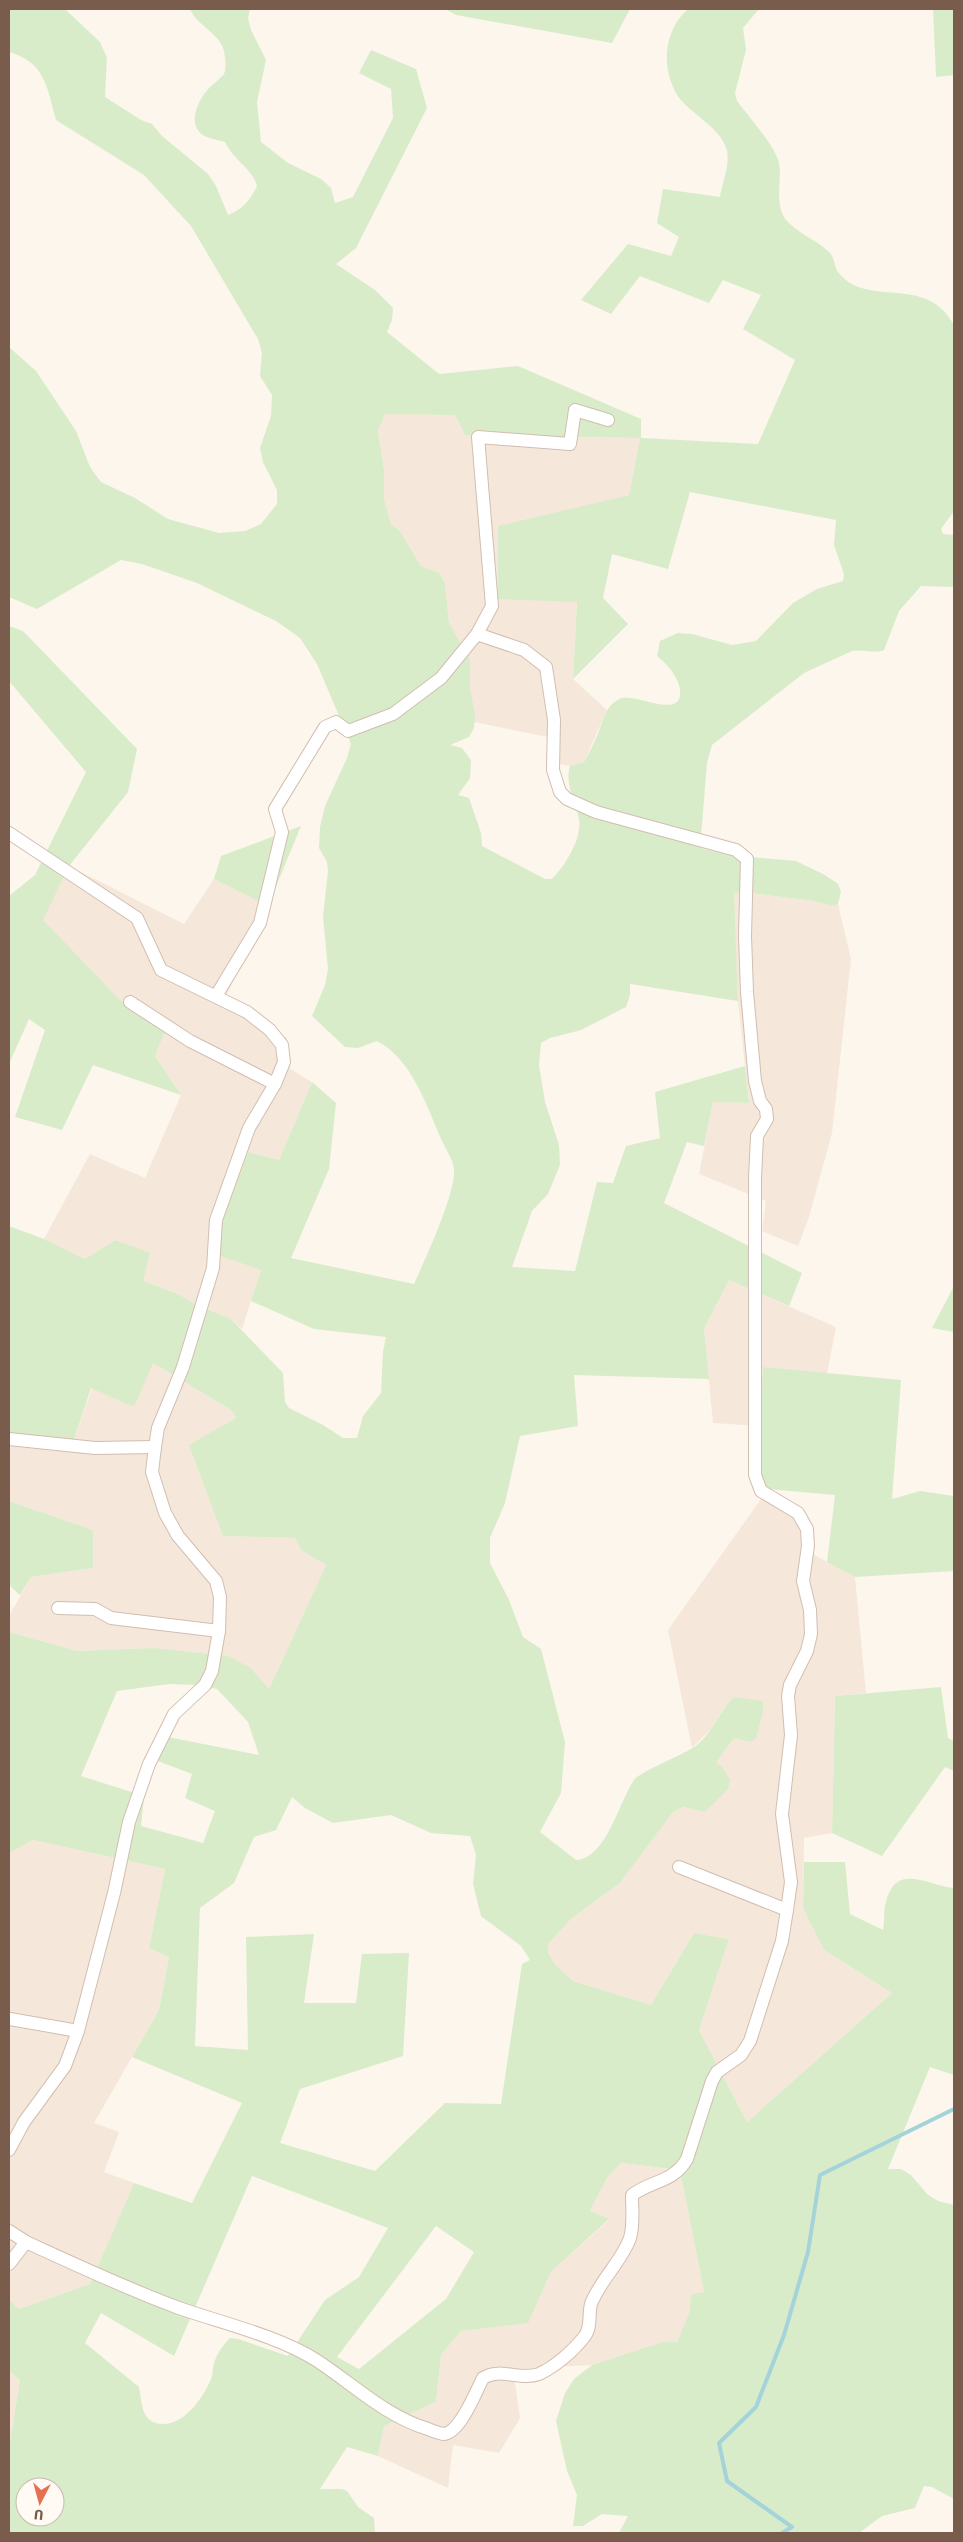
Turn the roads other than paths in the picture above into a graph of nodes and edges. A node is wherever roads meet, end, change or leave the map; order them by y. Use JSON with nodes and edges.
{"nodes":[{"id":1,"x":608,"y":420,"type":"dead end"},
{"id":2,"x":477,"y":634,"type":"junction"},
{"id":3,"x":9,"y":833,"type":"edge"},
{"id":4,"x":216,"y":996,"type":"junction"},
{"id":5,"x":130,"y":1002,"type":"dead end"},
{"id":6,"x":275,"y":1084,"type":"junction"},
{"id":7,"x":9,"y":1439,"type":"edge"},
{"id":8,"x":155,"y":1448,"type":"junction"},
{"id":9,"x":58,"y":1608,"type":"dead end"},
{"id":10,"x":219,"y":1631,"type":"junction"},
{"id":11,"x":679,"y":1867,"type":"dead end"},
{"id":12,"x":788,"y":1910,"type":"junction"},
{"id":13,"x":10,"y":2019,"type":"dead end"},
{"id":14,"x":78,"y":2031,"type":"junction"},
{"id":15,"x":9,"y":2150,"type":"edge"},
{"id":16,"x":9,"y":2231,"type":"edge"},
{"id":17,"x":26,"y":2242,"type":"junction"},
{"id":18,"x":9,"y":2264,"type":"edge"}],
"edges":[{"from":1,"to":2,"type":"street"},
{"from":2,"to":4,"type":"street"},
{"from":2,"to":12,"type":"street"},
{"from":3,"to":4,"type":"street"},
{"from":4,"to":6,"type":"street"},
{"from":5,"to":6,"type":"street"},
{"from":6,"to":8,"type":"street"},
{"from":7,"to":8,"type":"street"},
{"from":8,"to":10,"type":"street"},
{"from":9,"to":10,"type":"street"},
{"from":10,"to":14,"type":"street"},
{"from":11,"to":12,"type":"street"},
{"from":12,"to":17,"type":"street"},
{"from":13,"to":14,"type":"street"},
{"from":14,"to":15,"type":"street"},
{"from":16,"to":17,"type":"street"},
{"from":17,"to":18,"type":"street"}]}
